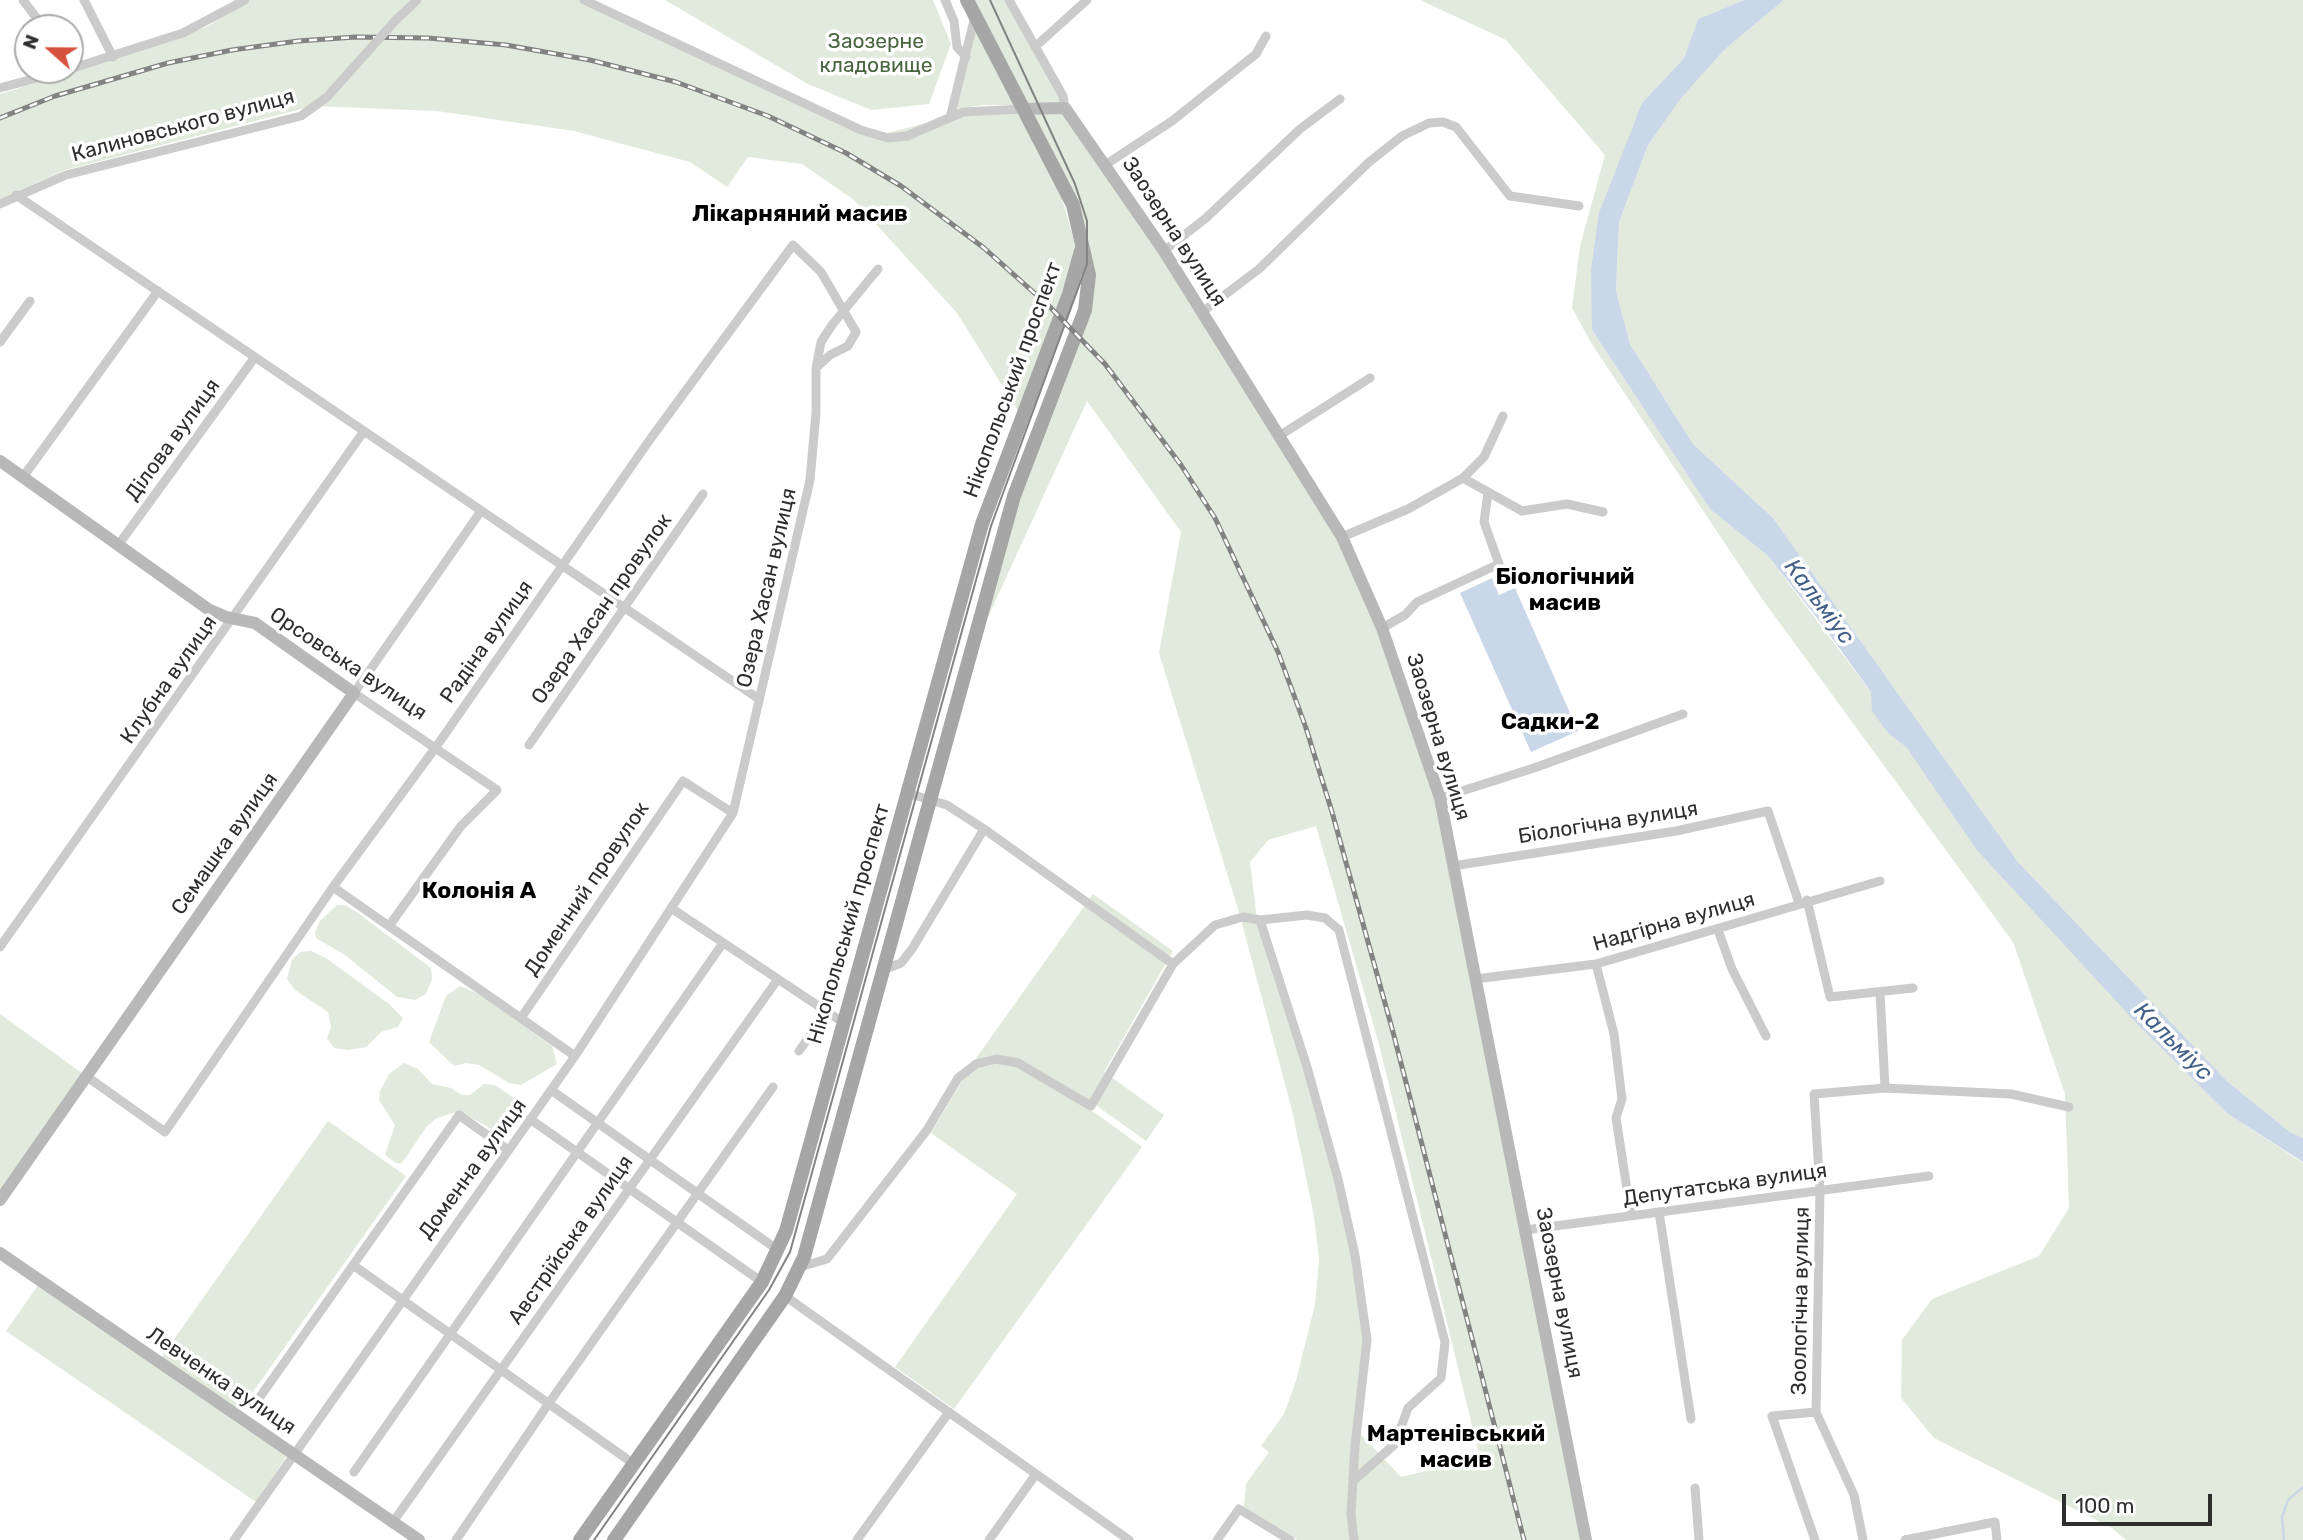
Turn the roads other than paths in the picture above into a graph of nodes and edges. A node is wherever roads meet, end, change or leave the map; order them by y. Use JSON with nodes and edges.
{"nodes":[{"id":1,"x":84,"y":0,"type":"edge"},
{"id":2,"x":245,"y":0,"type":"edge"},
{"id":3,"x":415,"y":0,"type":"edge"},
{"id":4,"x":584,"y":0,"type":"edge"},
{"id":5,"x":945,"y":0,"type":"edge"},
{"id":6,"x":967,"y":0,"type":"edge"},
{"id":7,"x":1009,"y":0,"type":"edge"},
{"id":8,"x":1087,"y":0,"type":"edge"},
{"id":9,"x":975,"y":16,"type":"junction"},
{"id":10,"x":1266,"y":36,"type":"dead end"},
{"id":11,"x":1036,"y":46,"type":"junction"},
{"id":12,"x":113,"y":57,"type":"junction"},
{"id":13,"x":966,"y":57,"type":"junction"},
{"id":14,"x":84,"y":64,"type":"edge"},
{"id":15,"x":1340,"y":99,"type":"dead end"},
{"id":16,"x":1065,"y":108,"type":"junction"},
{"id":17,"x":1024,"y":109,"type":"junction"},
{"id":18,"x":950,"y":118,"type":"junction"},
{"id":19,"x":1105,"y":165,"type":"junction"},
{"id":20,"x":16,"y":195,"type":"junction"},
{"id":21,"x":0,"y":204,"type":"edge"},
{"id":22,"x":1579,"y":206,"type":"dead end"},
{"id":23,"x":1083,"y":246,"type":"junction"},
{"id":24,"x":1164,"y":251,"type":"junction"},
{"id":25,"x":878,"y":270,"type":"dead end"},
{"id":26,"x":158,"y":291,"type":"junction"},
{"id":27,"x":30,"y":301,"type":"dead end"},
{"id":28,"x":843,"y":311,"type":"junction"},
{"id":29,"x":1202,"y":312,"type":"junction"},
{"id":30,"x":0,"y":342,"type":"edge"},
{"id":31,"x":255,"y":357,"type":"junction"},
{"id":32,"x":816,"y":368,"type":"junction"},
{"id":33,"x":1370,"y":378,"type":"dead end"},
{"id":34,"x":1503,"y":416,"type":"dead end"},
{"id":35,"x":364,"y":431,"type":"junction"},
{"id":36,"x":1279,"y":436,"type":"junction"},
{"id":37,"x":0,"y":461,"type":"edge"},
{"id":38,"x":23,"y":477,"type":"junction"},
{"id":39,"x":1462,"y":478,"type":"junction"},
{"id":40,"x":1488,"y":492,"type":"junction"},
{"id":41,"x":704,"y":494,"type":"dead end"},
{"id":42,"x":481,"y":511,"type":"junction"},
{"id":43,"x":1604,"y":512,"type":"dead end"},
{"id":44,"x":1342,"y":537,"type":"junction"},
{"id":45,"x":119,"y":544,"type":"junction"},
{"id":46,"x":561,"y":565,"type":"junction"},
{"id":47,"x":624,"y":608,"type":"junction"},
{"id":48,"x":234,"y":618,"type":"junction"},
{"id":49,"x":1382,"y":628,"type":"junction"},
{"id":50,"x":354,"y":693,"type":"junction"},
{"id":51,"x":759,"y":699,"type":"junction"},
{"id":52,"x":1683,"y":714,"type":"dead end"},
{"id":53,"x":529,"y":745,"type":"dead end"},
{"id":54,"x":436,"y":747,"type":"junction"},
{"id":55,"x":908,"y":793,"type":"junction"},
{"id":56,"x":1440,"y":798,"type":"junction"},
{"id":57,"x":931,"y":799,"type":"junction"},
{"id":58,"x":733,"y":813,"type":"junction"},
{"id":59,"x":984,"y":829,"type":"junction"},
{"id":60,"x":1453,"y":866,"type":"junction"},
{"id":61,"x":1880,"y":881,"type":"dead end"},
{"id":62,"x":333,"y":887,"type":"junction"},
{"id":63,"x":1803,"y":901,"type":"junction"},
{"id":64,"x":671,"y":908,"type":"junction"},
{"id":65,"x":1260,"y":920,"type":"junction"},
{"id":66,"x":389,"y":926,"type":"junction"},
{"id":67,"x":1718,"y":930,"type":"junction"},
{"id":68,"x":723,"y":943,"type":"junction"},
{"id":69,"x":0,"y":947,"type":"edge"},
{"id":70,"x":1173,"y":964,"type":"junction"},
{"id":71,"x":1596,"y":964,"type":"junction"},
{"id":72,"x":883,"y":970,"type":"junction"},
{"id":73,"x":778,"y":979,"type":"junction"},
{"id":74,"x":1475,"y":979,"type":"junction"},
{"id":75,"x":1913,"y":988,"type":"dead end"},
{"id":76,"x":1880,"y":992,"type":"junction"},
{"id":77,"x":827,"y":1012,"type":"junction"},
{"id":78,"x":520,"y":1018,"type":"junction"},
{"id":79,"x":844,"y":1023,"type":"junction"},
{"id":80,"x":1766,"y":1036,"type":"dead end"},
{"id":81,"x":865,"y":1037,"type":"junction"},
{"id":82,"x":800,"y":1051,"type":"dead end"},
{"id":83,"x":575,"y":1056,"type":"junction"},
{"id":84,"x":86,"y":1076,"type":"junction"},
{"id":85,"x":773,"y":1087,"type":"dead end"},
{"id":86,"x":1885,"y":1088,"type":"junction"},
{"id":87,"x":551,"y":1090,"type":"junction"},
{"id":88,"x":2069,"y":1107,"type":"dead end"},
{"id":89,"x":530,"y":1119,"type":"junction"},
{"id":90,"x":598,"y":1123,"type":"junction"},
{"id":91,"x":508,"y":1150,"type":"junction"},
{"id":92,"x":577,"y":1152,"type":"junction"},
{"id":93,"x":650,"y":1160,"type":"junction"},
{"id":94,"x":1929,"y":1176,"type":"dead end"},
{"id":95,"x":629,"y":1189,"type":"junction"},
{"id":96,"x":1820,"y":1190,"type":"junction"},
{"id":97,"x":697,"y":1193,"type":"junction"},
{"id":98,"x":0,"y":1200,"type":"edge"},
{"id":99,"x":1659,"y":1212,"type":"junction"},
{"id":100,"x":1631,"y":1215,"type":"junction"},
{"id":101,"x":676,"y":1222,"type":"junction"},
{"id":102,"x":1525,"y":1230,"type":"junction"},
{"id":103,"x":778,"y":1250,"type":"junction"},
{"id":104,"x":0,"y":1253,"type":"edge"},
{"id":105,"x":354,"y":1265,"type":"junction"},
{"id":106,"x":800,"y":1267,"type":"junction"},
{"id":107,"x":762,"y":1282,"type":"junction"},
{"id":108,"x":785,"y":1296,"type":"junction"},
{"id":109,"x":402,"y":1299,"type":"junction"},
{"id":110,"x":451,"y":1334,"type":"junction"},
{"id":111,"x":501,"y":1369,"type":"junction"},
{"id":112,"x":549,"y":1403,"type":"junction"},
{"id":113,"x":254,"y":1404,"type":"dead end"},
{"id":114,"x":948,"y":1412,"type":"junction"},
{"id":115,"x":1816,"y":1412,"type":"junction"},
{"id":116,"x":1691,"y":1419,"type":"dead end"},
{"id":117,"x":293,"y":1454,"type":"junction"},
{"id":118,"x":634,"y":1464,"type":"junction"},
{"id":119,"x":354,"y":1472,"type":"dead end"},
{"id":120,"x":1036,"y":1474,"type":"junction"},
{"id":121,"x":1353,"y":1481,"type":"junction"},
{"id":122,"x":1695,"y":1488,"type":"dead end"},
{"id":123,"x":393,"y":1522,"type":"junction"},
{"id":124,"x":233,"y":1540,"type":"edge"},
{"id":125,"x":419,"y":1540,"type":"edge"},
{"id":126,"x":456,"y":1540,"type":"edge"},
{"id":127,"x":580,"y":1540,"type":"edge"},
{"id":128,"x":614,"y":1540,"type":"edge"},
{"id":129,"x":857,"y":1540,"type":"edge"},
{"id":130,"x":989,"y":1540,"type":"edge"},
{"id":131,"x":1129,"y":1540,"type":"edge"},
{"id":132,"x":1217,"y":1540,"type":"edge"},
{"id":133,"x":1290,"y":1540,"type":"edge"},
{"id":134,"x":1354,"y":1540,"type":"edge"},
{"id":135,"x":1586,"y":1540,"type":"edge"},
{"id":136,"x":1699,"y":1540,"type":"edge"},
{"id":137,"x":1815,"y":1540,"type":"edge"},
{"id":138,"x":1863,"y":1540,"type":"edge"},
{"id":139,"x":1905,"y":1540,"type":"edge"},
{"id":140,"x":1997,"y":1540,"type":"edge"}],
"edges":[{"from":1,"to":12,"type":"street"},
{"from":2,"to":12,"type":"street"},
{"from":3,"to":20,"type":"street","name":"Калиновського вулиця","bridge":true},
{"from":4,"to":18,"type":"street"},
{"from":5,"to":13,"type":"street"},
{"from":6,"to":9,"type":"main road"},
{"from":7,"to":11,"type":"street","name":"Заозерна вулиця"},
{"from":8,"to":11,"type":"street"},
{"from":9,"to":13,"type":"street"},
{"from":9,"to":17,"type":"main road"},
{"from":10,"to":19,"type":"street"},
{"from":11,"to":16,"type":"street","name":"Заозерна вулиця"},
{"from":12,"to":14,"type":"street"},
{"from":13,"to":18,"type":"street"},
{"from":15,"to":24,"type":"street"},
{"from":16,"to":17,"type":"street"},
{"from":16,"to":19,"type":"street","name":"Заозерна вулиця"},
{"from":17,"to":18,"type":"street"},
{"from":17,"to":23,"type":"main road"},
{"from":19,"to":24,"type":"street","name":"Заозерна вулиця"},
{"from":20,"to":21,"type":"street","name":"Калиновського вулиця"},
{"from":20,"to":26,"type":"street"},
{"from":22,"to":29,"type":"street"},
{"from":23,"to":55,"type":"main road","name":"Нікопольський проспект"},
{"from":23,"to":57,"type":"main road","name":"Нікопольський проспект"},
{"from":24,"to":29,"type":"street","name":"Заозерна вулиця"},
{"from":25,"to":28,"type":"street","name":"Озера Хасан вулиця"},
{"from":26,"to":31,"type":"street"},
{"from":26,"to":38,"type":"street"},
{"from":27,"to":30,"type":"street"},
{"from":28,"to":32,"type":"street","name":"Озера Хасан вулиця"},
{"from":28,"to":32,"type":"street"},
{"from":28,"to":46,"type":"street","name":"Радіна вулиця"},
{"from":29,"to":36,"type":"street","name":"Заозерна вулиця"},
{"from":31,"to":35,"type":"street"},
{"from":31,"to":45,"type":"street","name":"Ділова вулиця"},
{"from":32,"to":51,"type":"street","name":"Озера Хасан вулиця"},
{"from":33,"to":36,"type":"street"},
{"from":34,"to":39,"type":"street"},
{"from":35,"to":42,"type":"street"},
{"from":35,"to":48,"type":"street","name":"Клубна вулиця"},
{"from":36,"to":44,"type":"street","name":"Заозерна вулиця"},
{"from":37,"to":38,"type":"street","name":"Орсовська вулиця"},
{"from":38,"to":45,"type":"street","name":"Орсовська вулиця"},
{"from":39,"to":40,"type":"street"},
{"from":39,"to":44,"type":"street"},
{"from":40,"to":43,"type":"street"},
{"from":40,"to":49,"type":"street"},
{"from":41,"to":47,"type":"street","name":"Озера Хасан провулок"},
{"from":42,"to":46,"type":"street"},
{"from":42,"to":50,"type":"street","name":"Семашка вулиця"},
{"from":44,"to":49,"type":"street","name":"Заозерна вулиця"},
{"from":45,"to":48,"type":"street","name":"Орсовська вулиця"},
{"from":46,"to":47,"type":"street"},
{"from":46,"to":54,"type":"street","name":"Радіна вулиця"},
{"from":47,"to":51,"type":"street"},
{"from":47,"to":53,"type":"street","name":"Озера Хасан провулок"},
{"from":48,"to":50,"type":"street","name":"Орсовська вулиця"},
{"from":48,"to":69,"type":"street","name":"Клубна вулиця"},
{"from":49,"to":56,"type":"street","name":"Заозерна вулиця"},
{"from":50,"to":54,"type":"street","name":"Орсовська вулиця"},
{"from":50,"to":84,"type":"street","name":"Семашка вулиця"},
{"from":51,"to":58,"type":"street","name":"Озера Хасан вулиця"},
{"from":52,"to":56,"type":"street"},
{"from":54,"to":62,"type":"street","name":"Радіна вулиця"},
{"from":54,"to":66,"type":"street","name":"Орсовська вулиця"},
{"from":55,"to":57,"type":"street"},
{"from":55,"to":79,"type":"main road","name":"Нікопольський проспект"},
{"from":56,"to":60,"type":"street","name":"Заозерна вулиця"},
{"from":57,"to":59,"type":"street"},
{"from":57,"to":72,"type":"main road","name":"Нікопольський проспект"},
{"from":58,"to":64,"type":"street","name":"Доменна вулиця"},
{"from":58,"to":78,"type":"street","name":"Доменний провулок"},
{"from":59,"to":70,"type":"street"},
{"from":59,"to":72,"type":"street"},
{"from":60,"to":63,"type":"street","name":"Біологічна вулиця"},
{"from":60,"to":74,"type":"street","name":"Заозерна вулиця"},
{"from":61,"to":63,"type":"street","name":"Надгірна вулиця"},
{"from":62,"to":66,"type":"street"},
{"from":62,"to":84,"type":"street","name":"Радіна вулиця"},
{"from":63,"to":67,"type":"street","name":"Надгірна вулиця"},
{"from":63,"to":76,"type":"street"},
{"from":64,"to":68,"type":"street"},
{"from":64,"to":83,"type":"street","name":"Доменна вулиця"},
{"from":65,"to":70,"type":"street"},
{"from":65,"to":121,"type":"street"},
{"from":65,"to":121,"type":"street"},
{"from":66,"to":78,"type":"street"},
{"from":67,"to":71,"type":"street","name":"Надгірна вулиця"},
{"from":67,"to":80,"type":"street"},
{"from":68,"to":73,"type":"street"},
{"from":68,"to":90,"type":"street"},
{"from":70,"to":106,"type":"street"},
{"from":71,"to":74,"type":"street","name":"Надгірна вулиця"},
{"from":71,"to":100,"type":"street"},
{"from":72,"to":81,"type":"main road","name":"Нікопольський проспект"},
{"from":73,"to":77,"type":"street"},
{"from":73,"to":93,"type":"street","name":"Австрійська вулиця"},
{"from":74,"to":102,"type":"street","name":"Заозерна вулиця"},
{"from":75,"to":76,"type":"street"},
{"from":76,"to":86,"type":"street"},
{"from":77,"to":79,"type":"street"},
{"from":77,"to":82,"type":"street"},
{"from":78,"to":83,"type":"street"},
{"from":79,"to":81,"type":"main road"},
{"from":79,"to":103,"type":"main road","name":"Нікопольський проспект"},
{"from":81,"to":106,"type":"main road","name":"Нікопольський проспект"},
{"from":83,"to":87,"type":"street","name":"Доменна вулиця"},
{"from":84,"to":98,"type":"street","name":"Семашка вулиця"},
{"from":85,"to":97,"type":"street"},
{"from":86,"to":88,"type":"street","name":"Зоологічна вулиця"},
{"from":86,"to":96,"type":"street","name":"Зоологічна вулиця"},
{"from":87,"to":89,"type":"street","name":"Доменна вулиця"},
{"from":87,"to":90,"type":"street"},
{"from":89,"to":91,"type":"street","name":"Доменна вулиця"},
{"from":89,"to":92,"type":"street"},
{"from":90,"to":92,"type":"street"},
{"from":90,"to":93,"type":"street"},
{"from":91,"to":105,"type":"street"},
{"from":91,"to":109,"type":"street","name":"Доменна вулиця"},
{"from":92,"to":95,"type":"street"},
{"from":92,"to":110,"type":"street"},
{"from":93,"to":95,"type":"street","name":"Австрійська вулиця"},
{"from":93,"to":97,"type":"street"},
{"from":94,"to":96,"type":"street","name":"Депутатська вулиця"},
{"from":95,"to":101,"type":"street"},
{"from":95,"to":111,"type":"street","name":"Австрійська вулиця"},
{"from":96,"to":99,"type":"street","name":"Депутатська вулиця"},
{"from":96,"to":115,"type":"street","name":"Зоологічна вулиця"},
{"from":97,"to":101,"type":"street"},
{"from":97,"to":103,"type":"street"},
{"from":99,"to":100,"type":"street","name":"Депутатська вулиця"},
{"from":99,"to":116,"type":"street"},
{"from":100,"to":102,"type":"street","name":"Депутатська вулиця"},
{"from":101,"to":107,"type":"street"},
{"from":101,"to":112,"type":"street"},
{"from":102,"to":135,"type":"street","name":"Заозерна вулиця"},
{"from":103,"to":107,"type":"main road","name":"Нікопольський проспект"},
{"from":104,"to":117,"type":"street","name":"Левченка вулиця"},
{"from":105,"to":109,"type":"street"},
{"from":105,"to":113,"type":"street"},
{"from":106,"to":108,"type":"main road","name":"Нікопольський проспект"},
{"from":107,"to":118,"type":"main road","name":"Нікопольський проспект"},
{"from":108,"to":114,"type":"street"},
{"from":108,"to":128,"type":"main road","name":"Нікопольський проспект"},
{"from":109,"to":110,"type":"street"},
{"from":109,"to":117,"type":"street","name":"Доменна вулиця"},
{"from":110,"to":111,"type":"street"},
{"from":110,"to":119,"type":"street"},
{"from":111,"to":112,"type":"street"},
{"from":111,"to":123,"type":"street","name":"Австрійська вулиця"},
{"from":112,"to":118,"type":"street"},
{"from":112,"to":126,"type":"street"},
{"from":114,"to":120,"type":"street"},
{"from":114,"to":129,"type":"street"},
{"from":115,"to":137,"type":"street","name":"Зоологічна вулиця"},
{"from":115,"to":138,"type":"street","name":"Зоологічна вулиця"},
{"from":117,"to":123,"type":"street","name":"Левченка вулиця"},
{"from":117,"to":124,"type":"street","name":"Доменна вулиця"},
{"from":118,"to":127,"type":"main road","name":"Нікопольський проспект"},
{"from":120,"to":130,"type":"street"},
{"from":120,"to":131,"type":"street"},
{"from":121,"to":134,"type":"street"},
{"from":122,"to":136,"type":"street"},
{"from":123,"to":125,"type":"street","name":"Левченка вулиця"},
{"from":132,"to":133,"type":"street"},
{"from":139,"to":140,"type":"street"}]}
